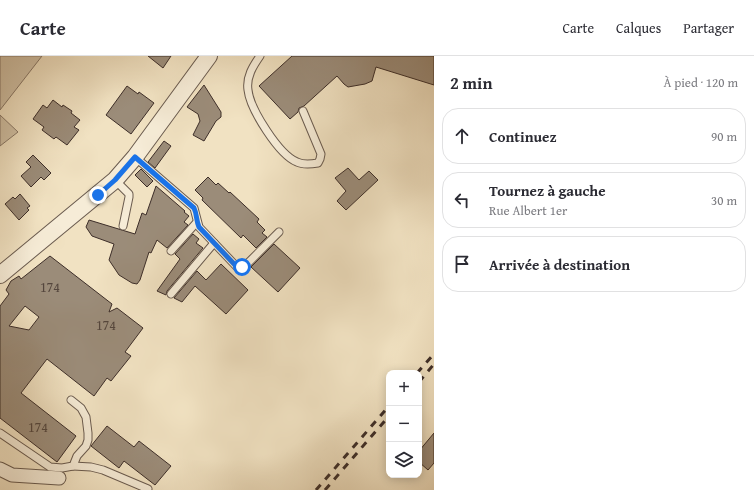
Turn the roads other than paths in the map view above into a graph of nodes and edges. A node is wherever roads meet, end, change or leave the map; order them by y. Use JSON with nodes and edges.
{"nodes":[{"id":1,"x":209,"y":56,"type":"edge"},
{"id":2,"x":260,"y":56,"type":"edge"},
{"id":3,"x":303,"y":111,"type":"dead end"},
{"id":4,"x":135,"y":157,"type":"junction"},
{"id":5,"x":115,"y":180,"type":"junction"},
{"id":6,"x":197,"y":222,"type":"junction"},
{"id":7,"x":122,"y":226,"type":"dead end"},
{"id":8,"x":279,"y":232,"type":"dead end"},
{"id":9,"x":214,"y":243,"type":"junction"},
{"id":10,"x":171,"y":251,"type":"dead end"},
{"id":11,"x":0,"y":275,"type":"edge"},
{"id":12,"x":171,"y":294,"type":"dead end"},
{"id":13,"x":71,"y":400,"type":"dead end"},
{"id":14,"x":0,"y":433,"type":"edge"},
{"id":15,"x":73,"y":466,"type":"junction"},
{"id":16,"x":0,"y":469,"type":"edge"},
{"id":17,"x":59,"y":478,"type":"dead end"},
{"id":18,"x":148,"y":489,"type":"edge"}],
"edges":[{"from":1,"to":4,"type":"street"},
{"from":2,"to":3,"type":"lane"},
{"from":4,"to":5,"type":"street"},
{"from":4,"to":6,"type":"lane"},
{"from":5,"to":7,"type":"lane"},
{"from":5,"to":11,"type":"street"},
{"from":6,"to":9,"type":"lane"},
{"from":6,"to":10,"type":"lane"},
{"from":8,"to":9,"type":"lane"},
{"from":9,"to":12,"type":"lane"},
{"from":13,"to":15,"type":"lane"},
{"from":14,"to":15,"type":"lane"},
{"from":15,"to":18,"type":"lane"},
{"from":16,"to":17,"type":"street"}]}
